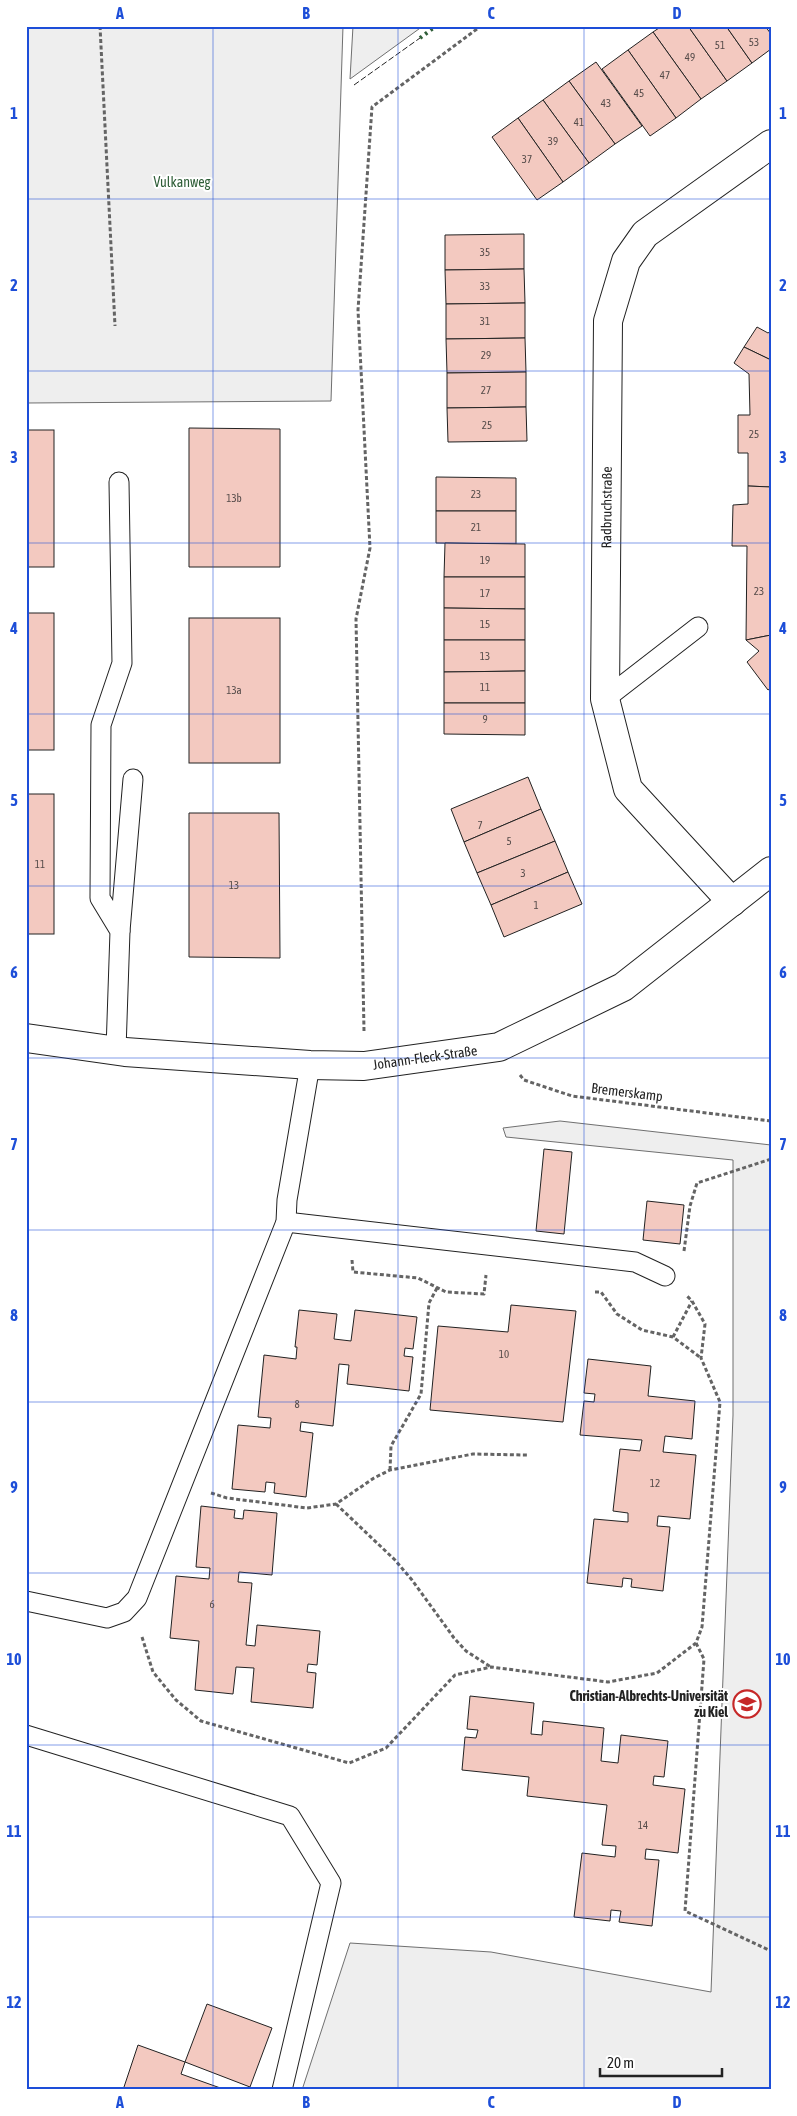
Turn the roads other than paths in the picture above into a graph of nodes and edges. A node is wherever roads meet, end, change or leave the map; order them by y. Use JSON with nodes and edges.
{"nodes":[{"id":1,"x":771,"y":144,"type":"edge"},
{"id":2,"x":119,"y":482,"type":"dead end"},
{"id":3,"x":698,"y":627,"type":"dead end"},
{"id":4,"x":605,"y":699,"type":"junction"},
{"id":5,"x":132,"y":779,"type":"dead end"},
{"id":6,"x":771,"y":871,"type":"edge"},
{"id":7,"x":732,"y":902,"type":"junction"},
{"id":8,"x":120,"y":931,"type":"junction"},
{"id":9,"x":26,"y":1038,"type":"edge"},
{"id":10,"x":116,"y":1050,"type":"junction"},
{"id":11,"x":310,"y":1065,"type":"junction"},
{"id":12,"x":286,"y":1222,"type":"junction"},
{"id":13,"x":665,"y":1276,"type":"road end"},
{"id":14,"x":26,"y":1602,"type":"edge"},
{"id":15,"x":26,"y":1735,"type":"edge"},
{"id":16,"x":282,"y":2090,"type":"edge"}],
"edges":[{"from":1,"to":4,"type":"street","name":"Radbruchstraße"},
{"from":2,"to":8,"type":"lane"},
{"from":3,"to":4,"type":"lane"},
{"from":4,"to":7,"type":"street","name":"Radbruchstraße"},
{"from":5,"to":8,"type":"lane"},
{"from":6,"to":7,"type":"street","name":"Johann-Fleck-Straße"},
{"from":7,"to":11,"type":"street","name":"Johann-Fleck-Straße"},
{"from":8,"to":10,"type":"lane"},
{"from":9,"to":10,"type":"street","name":"Johann-Fleck-Straße"},
{"from":10,"to":11,"type":"street","name":"Johann-Fleck-Straße"},
{"from":11,"to":12,"type":"lane"},
{"from":12,"to":13,"type":"lane"},
{"from":12,"to":14,"type":"lane"},
{"from":15,"to":16,"type":"lane"}]}
